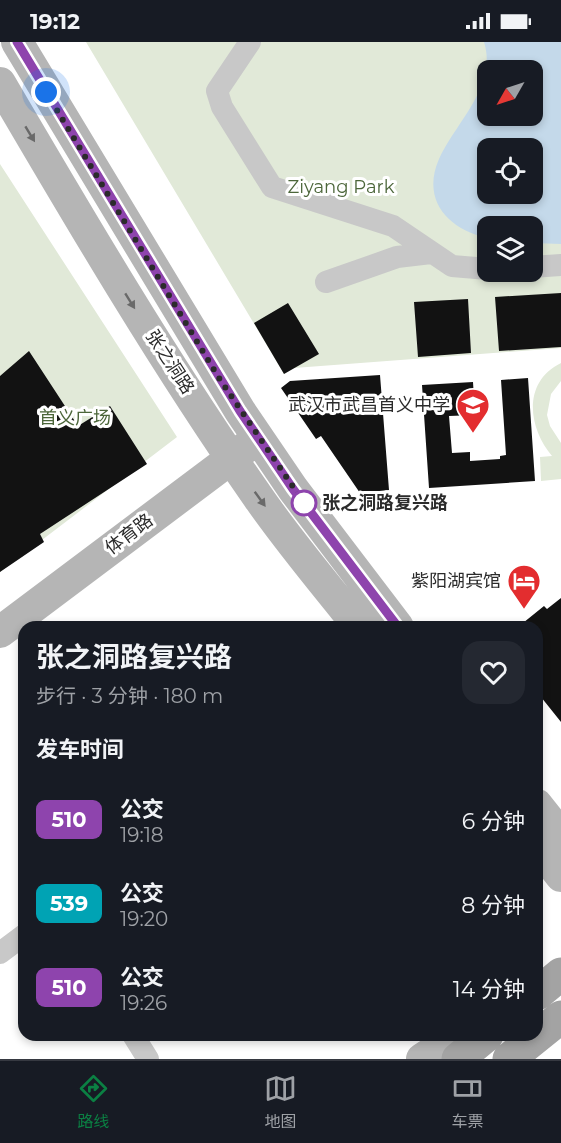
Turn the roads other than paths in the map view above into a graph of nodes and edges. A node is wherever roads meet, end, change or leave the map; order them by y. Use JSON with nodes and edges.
{"nodes":[{"id":1,"x":17,"y":42,"type":"edge"},
{"id":2,"x":250,"y":42,"type":"edge"},
{"id":3,"x":0,"y":83,"type":"edge"},
{"id":4,"x":431,"y":253,"type":"junction"},
{"id":5,"x":561,"y":265,"type":"edge"},
{"id":6,"x":543,"y":266,"type":"edge"},
{"id":7,"x":477,"y":268,"type":"edge"},
{"id":8,"x":326,"y":282,"type":"dead end"},
{"id":9,"x":254,"y":431,"type":"junction"},
{"id":10,"x":227,"y":451,"type":"junction"},
{"id":11,"x":0,"y":616,"type":"edge"},
{"id":12,"x":354,"y":621,"type":"edge"},
{"id":13,"x":393,"y":621,"type":"edge"},
{"id":14,"x":0,"y":632,"type":"edge"},
{"id":15,"x":543,"y":812,"type":"edge"},
{"id":16,"x":561,"y":835,"type":"edge"},
{"id":17,"x":543,"y":853,"type":"edge"},
{"id":18,"x":561,"y":876,"type":"edge"},
{"id":19,"x":18,"y":940,"type":"edge"},
{"id":20,"x":0,"y":953,"type":"edge"},
{"id":21,"x":561,"y":967,"type":"edge"},
{"id":22,"x":561,"y":974,"type":"edge"},
{"id":23,"x":543,"y":979,"type":"edge"},
{"id":24,"x":543,"y":989,"type":"edge"},
{"id":25,"x":561,"y":1017,"type":"edge"},
{"id":26,"x":561,"y":1031,"type":"edge"},
{"id":27,"x":543,"y":1032,"type":"edge"},
{"id":28,"x":137,"y":1041,"type":"edge"},
{"id":29,"x":449,"y":1041,"type":"edge"},
{"id":30,"x":480,"y":1041,"type":"edge"},
{"id":31,"x":531,"y":1041,"type":"edge"},
{"id":32,"x":148,"y":1059,"type":"edge"},
{"id":33,"x":422,"y":1059,"type":"edge"},
{"id":34,"x":458,"y":1059,"type":"edge"},
{"id":35,"x":509,"y":1059,"type":"edge"},
{"id":36,"x":532,"y":1059,"type":"edge"}],
"edges":[{"from":1,"to":9,"type":"main road","name":"张之洞路"},
{"from":2,"to":4,"type":"street"},
{"from":3,"to":10,"type":"main road","name":"张之洞路","one_way":true},
{"from":4,"to":7,"type":"street"},
{"from":4,"to":8,"type":"street"},
{"from":5,"to":6,"type":"street"},
{"from":9,"to":10,"type":"main road"},
{"from":9,"to":13,"type":"main road","name":"张之洞路"},
{"from":10,"to":11,"type":"main road"},
{"from":10,"to":12,"type":"main road","name":"张之洞路","one_way":true},
{"from":10,"to":14,"type":"main road","name":"体育路"},
{"from":15,"to":16,"type":"main road"},
{"from":17,"to":18,"type":"main road"},
{"from":19,"to":20,"type":"street"},
{"from":21,"to":23,"type":"main road"},
{"from":22,"to":24,"type":"main road"},
{"from":25,"to":27,"type":"main road"},
{"from":26,"to":36,"type":"main road"},
{"from":28,"to":32,"type":"street"},
{"from":29,"to":33,"type":"main road"},
{"from":30,"to":34,"type":"main road"},
{"from":31,"to":35,"type":"main road"}]}
